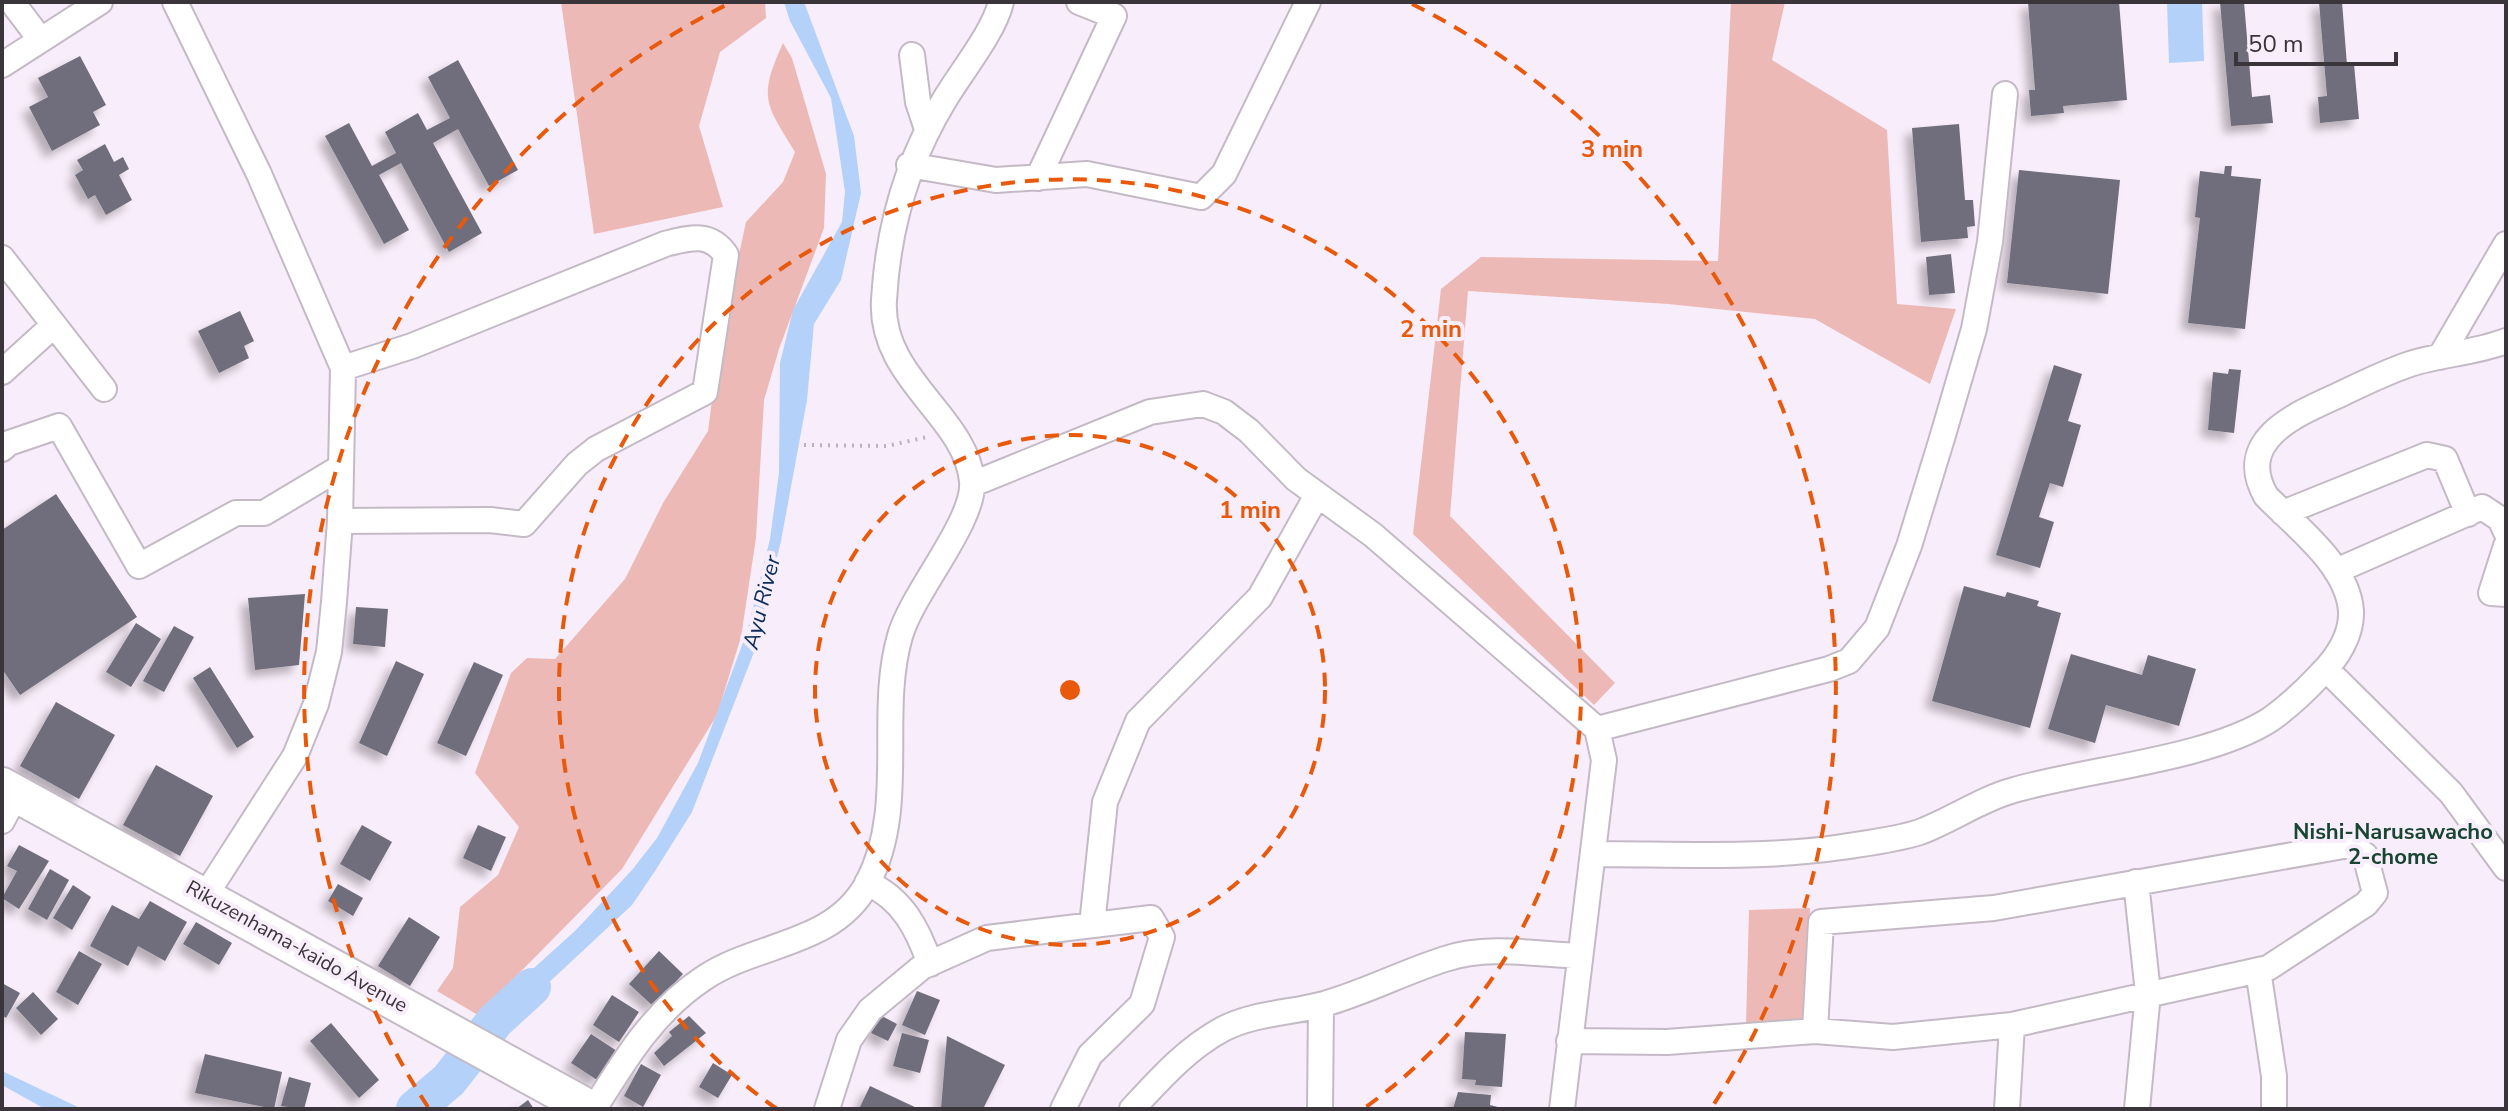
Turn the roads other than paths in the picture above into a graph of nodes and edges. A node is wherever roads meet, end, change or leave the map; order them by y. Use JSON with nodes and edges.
{"nodes":[{"id":1,"x":12,"y":2,"type":"edge"},
{"id":2,"x":100,"y":2,"type":"edge"},
{"id":3,"x":175,"y":2,"type":"edge"},
{"id":4,"x":1001,"y":2,"type":"edge"},
{"id":5,"x":1079,"y":2,"type":"edge"},
{"id":6,"x":1308,"y":2,"type":"edge"},
{"id":7,"x":40,"y":39,"type":"junction"},
{"id":8,"x":912,"y":55,"type":"dead end"},
{"id":9,"x":2,"y":65,"type":"edge"},
{"id":10,"x":2005,"y":94,"type":"dead end"},
{"id":11,"x":927,"y":129,"type":"junction"},
{"id":12,"x":909,"y":165,"type":"junction"},
{"id":13,"x":1038,"y":178,"type":"junction"},
{"id":14,"x":2506,"y":244,"type":"edge"},
{"id":15,"x":2,"y":258,"type":"edge"},
{"id":16,"x":54,"y":325,"type":"junction"},
{"id":17,"x":2506,"y":341,"type":"edge"},
{"id":18,"x":2440,"y":357,"type":"junction"},
{"id":19,"x":343,"y":368,"type":"junction"},
{"id":20,"x":2,"y":372,"type":"edge"},
{"id":21,"x":104,"y":389,"type":"dead end"},
{"id":22,"x":2,"y":449,"type":"edge"},
{"id":23,"x":341,"y":467,"type":"junction"},
{"id":24,"x":973,"y":484,"type":"junction"},
{"id":25,"x":1317,"y":495,"type":"junction"},
{"id":26,"x":2283,"y":513,"type":"junction"},
{"id":27,"x":2468,"y":514,"type":"junction"},
{"id":28,"x":340,"y":521,"type":"junction"},
{"id":29,"x":2506,"y":532,"type":"edge"},
{"id":30,"x":2506,"y":546,"type":"edge"},
{"id":31,"x":2336,"y":571,"type":"junction"},
{"id":32,"x":2506,"y":594,"type":"edge"},
{"id":33,"x":2326,"y":669,"type":"junction"},
{"id":34,"x":1591,"y":722,"type":"junction"},
{"id":35,"x":7,"y":800,"type":"edge"},
{"id":36,"x":1594,"y":854,"type":"junction"},
{"id":37,"x":2506,"y":868,"type":"edge"},
{"id":38,"x":2136,"y":882,"type":"junction"},
{"id":39,"x":867,"y":883,"type":"junction"},
{"id":40,"x":205,"y":896,"type":"junction"},
{"id":41,"x":1092,"y":925,"type":"junction"},
{"id":42,"x":1579,"y":956,"type":"junction"},
{"id":43,"x":930,"y":964,"type":"junction"},
{"id":44,"x":2258,"y":970,"type":"junction"},
{"id":45,"x":2148,"y":993,"type":"junction"},
{"id":46,"x":1321,"y":1005,"type":"junction"},
{"id":47,"x":2012,"y":1025,"type":"junction"},
{"id":48,"x":1815,"y":1031,"type":"junction"},
{"id":49,"x":1569,"y":1041,"type":"junction"},
{"id":50,"x":592,"y":1109,"type":"edge"},
{"id":51,"x":827,"y":1109,"type":"edge"},
{"id":52,"x":1063,"y":1109,"type":"edge"},
{"id":53,"x":1132,"y":1109,"type":"edge"},
{"id":54,"x":1320,"y":1109,"type":"edge"},
{"id":55,"x":1562,"y":1109,"type":"edge"},
{"id":56,"x":2007,"y":1109,"type":"edge"},
{"id":57,"x":2137,"y":1109,"type":"edge"},
{"id":58,"x":2274,"y":1109,"type":"edge"}],
"edges":[{"from":1,"to":7,"type":"street"},
{"from":2,"to":7,"type":"street"},
{"from":3,"to":19,"type":"street"},
{"from":4,"to":11,"type":"street"},
{"from":5,"to":13,"type":"street"},
{"from":6,"to":13,"type":"street"},
{"from":7,"to":9,"type":"street"},
{"from":8,"to":11,"type":"street"},
{"from":10,"to":34,"type":"street"},
{"from":11,"to":12,"type":"street"},
{"from":12,"to":13,"type":"street"},
{"from":12,"to":24,"type":"street"},
{"from":14,"to":18,"type":"street"},
{"from":15,"to":16,"type":"street"},
{"from":16,"to":20,"type":"street"},
{"from":16,"to":21,"type":"street"},
{"from":17,"to":18,"type":"street"},
{"from":18,"to":26,"type":"street"},
{"from":19,"to":23,"type":"street"},
{"from":19,"to":28,"type":"street"},
{"from":22,"to":23,"type":"street"},
{"from":23,"to":28,"type":"street"},
{"from":24,"to":25,"type":"street"},
{"from":24,"to":39,"type":"street"},
{"from":25,"to":34,"type":"street"},
{"from":25,"to":41,"type":"street"},
{"from":26,"to":27,"type":"street"},
{"from":26,"to":31,"type":"street"},
{"from":27,"to":29,"type":"street"},
{"from":27,"to":31,"type":"street"},
{"from":28,"to":40,"type":"street"},
{"from":30,"to":32,"type":"street"},
{"from":31,"to":33,"type":"street"},
{"from":33,"to":36,"type":"street"},
{"from":33,"to":37,"type":"street"},
{"from":34,"to":36,"type":"street"},
{"from":35,"to":40,"type":"highway","name":"Rikuzenhama-kaido Avenue"},
{"from":36,"to":42,"type":"street"},
{"from":38,"to":44,"type":"street"},
{"from":38,"to":45,"type":"street"},
{"from":38,"to":48,"type":"street"},
{"from":39,"to":43,"type":"street"},
{"from":39,"to":50,"type":"street"},
{"from":40,"to":50,"type":"highway","name":"Rikuzenhama-kaido Avenue"},
{"from":41,"to":43,"type":"street"},
{"from":41,"to":52,"type":"street"},
{"from":42,"to":46,"type":"street"},
{"from":42,"to":49,"type":"street"},
{"from":43,"to":51,"type":"street"},
{"from":44,"to":45,"type":"street"},
{"from":44,"to":58,"type":"street"},
{"from":45,"to":47,"type":"street"},
{"from":45,"to":57,"type":"street"},
{"from":46,"to":53,"type":"street"},
{"from":46,"to":54,"type":"street"},
{"from":47,"to":48,"type":"street"},
{"from":47,"to":56,"type":"street"},
{"from":48,"to":49,"type":"street"},
{"from":49,"to":55,"type":"street"}]}
